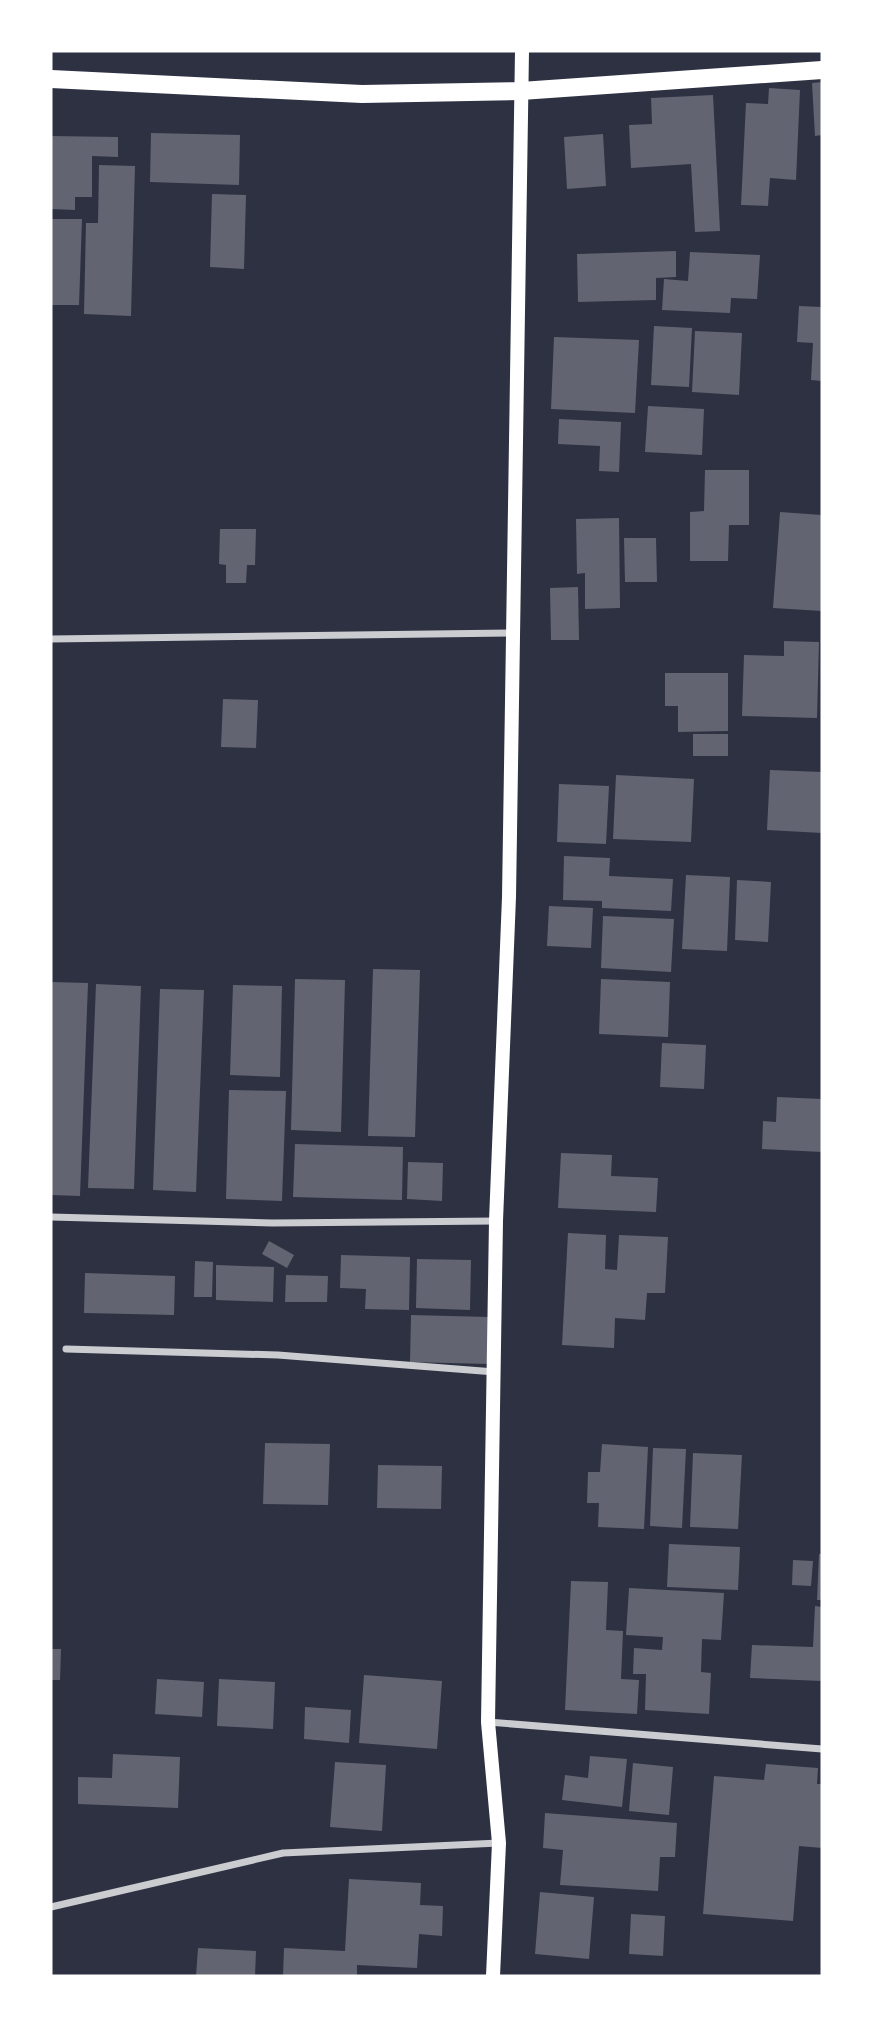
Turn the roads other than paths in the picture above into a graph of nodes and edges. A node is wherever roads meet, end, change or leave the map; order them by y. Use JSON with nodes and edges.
{"nodes":[{"id":1,"x":522,"y":51,"type":"edge"},
{"id":2,"x":822,"y":70,"type":"edge"},
{"id":3,"x":51,"y":79,"type":"edge"},
{"id":4,"x":521,"y":92,"type":"junction"},
{"id":5,"x":513,"y":633,"type":"junction"},
{"id":6,"x":51,"y":639,"type":"edge"},
{"id":7,"x":51,"y":1217,"type":"edge"},
{"id":8,"x":496,"y":1221,"type":"junction"},
{"id":9,"x":66,"y":1349,"type":"dead end"},
{"id":10,"x":495,"y":1373,"type":"junction"},
{"id":11,"x":488,"y":1722,"type":"junction"},
{"id":12,"x":822,"y":1749,"type":"edge"},
{"id":13,"x":499,"y":1843,"type":"junction"},
{"id":14,"x":51,"y":1907,"type":"edge"},
{"id":15,"x":493,"y":1976,"type":"edge"}],
"edges":[{"from":1,"to":4,"type":"main road"},
{"from":2,"to":4,"type":"main road"},
{"from":3,"to":4,"type":"main road"},
{"from":4,"to":5,"type":"main road"},
{"from":5,"to":6,"type":"street"},
{"from":5,"to":8,"type":"main road"},
{"from":7,"to":8,"type":"street"},
{"from":8,"to":10,"type":"main road"},
{"from":9,"to":10,"type":"street"},
{"from":10,"to":11,"type":"main road"},
{"from":11,"to":12,"type":"street"},
{"from":11,"to":13,"type":"main road"},
{"from":13,"to":14,"type":"street"},
{"from":13,"to":15,"type":"main road"}]}
